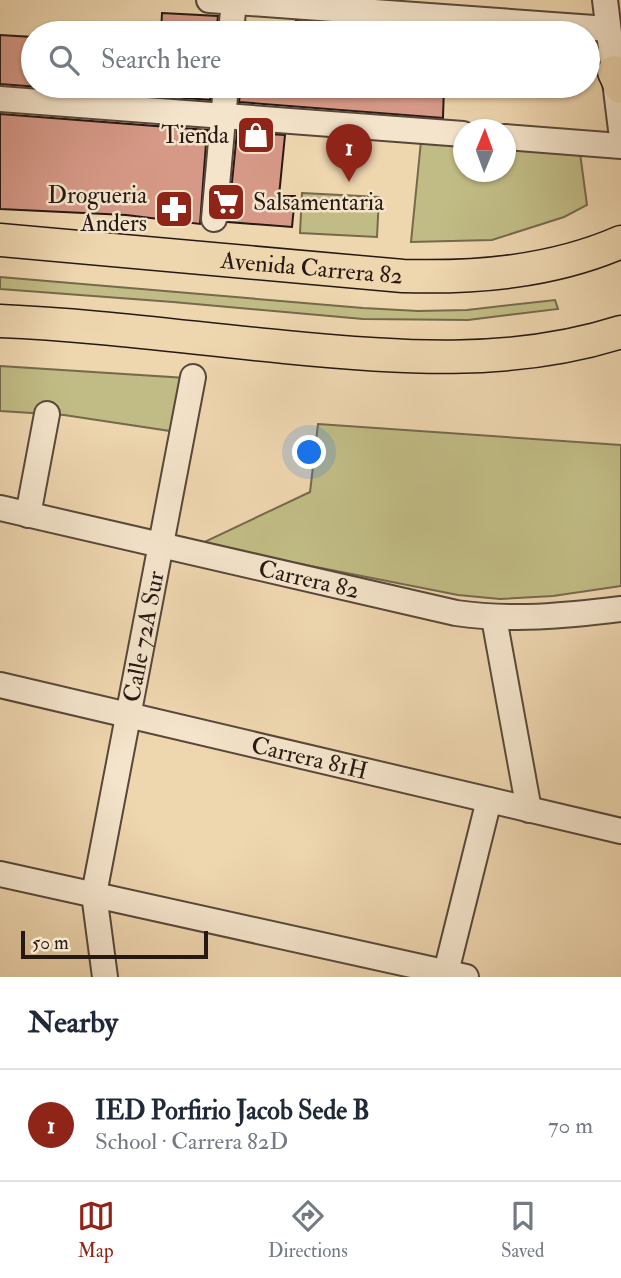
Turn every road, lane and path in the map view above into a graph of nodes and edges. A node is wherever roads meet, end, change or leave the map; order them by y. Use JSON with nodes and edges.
{"nodes":[{"id":1,"x":209,"y":0,"type":"edge"},
{"id":2,"x":605,"y":0,"type":"edge"},
{"id":3,"x":234,"y":1,"type":"edge"},
{"id":4,"x":352,"y":5,"type":"edge"},
{"id":5,"x":469,"y":10,"type":"edge"},
{"id":6,"x":232,"y":21,"type":"edge"},
{"id":7,"x":549,"y":21,"type":"edge"},
{"id":8,"x":600,"y":28,"type":"edge"},
{"id":9,"x":608,"y":29,"type":"junction"},
{"id":10,"x":617,"y":80,"type":"edge"},
{"id":11,"x":225,"y":98,"type":"edge"},
{"id":12,"x":0,"y":99,"type":"edge"},
{"id":13,"x":223,"y":116,"type":"junction"},
{"id":14,"x":621,"y":130,"type":"edge"},
{"id":15,"x":453,"y":133,"type":"edge"},
{"id":16,"x":516,"y":138,"type":"edge"},
{"id":17,"x":621,"y":146,"type":"edge"},
{"id":18,"x":214,"y":219,"type":"dead end"},
{"id":19,"x":0,"y":240,"type":"edge"},
{"id":20,"x":621,"y":242,"type":"edge"},
{"id":21,"x":0,"y":321,"type":"edge"},
{"id":22,"x":621,"y":332,"type":"edge"},
{"id":23,"x":193,"y":377,"type":"dead end"},
{"id":24,"x":47,"y":414,"type":"dead end"},
{"id":25,"x":0,"y":508,"type":"edge"},
{"id":26,"x":28,"y":515,"type":"junction"},
{"id":27,"x":161,"y":546,"type":"junction"},
{"id":28,"x":621,"y":609,"type":"edge"},
{"id":29,"x":494,"y":618,"type":"junction"},
{"id":30,"x":0,"y":685,"type":"edge"},
{"id":31,"x":128,"y":716,"type":"junction"},
{"id":32,"x":489,"y":800,"type":"junction"},
{"id":33,"x":529,"y":810,"type":"junction"},
{"id":34,"x":621,"y":831,"type":"edge"},
{"id":35,"x":0,"y":874,"type":"edge"},
{"id":36,"x":94,"y":894,"type":"junction"},
{"id":37,"x":456,"y":975,"type":"edge"},
{"id":38,"x":105,"y":977,"type":"edge"}],
"edges":[{"from":1,"to":3,"type":"street"},
{"from":2,"to":9,"type":"street"},
{"from":3,"to":4,"type":"street"},
{"from":3,"to":6,"type":"street"},
{"from":4,"to":5,"type":"street"},
{"from":5,"to":7,"type":"street"},
{"from":8,"to":9,"type":"street"},
{"from":9,"to":10,"type":"street"},
{"from":10,"to":14,"type":"street"},
{"from":11,"to":13,"type":"street"},
{"from":12,"to":13,"type":"street"},
{"from":13,"to":15,"type":"street"},
{"from":13,"to":18,"type":"street"},
{"from":16,"to":17,"type":"street"},
{"from":19,"to":20,"type":"main road","name":"Avenida Carrera 82"},
{"from":21,"to":22,"type":"main road"},
{"from":23,"to":27,"type":"street","name":"Calle 72A Sur"},
{"from":24,"to":26,"type":"street"},
{"from":25,"to":26,"type":"street","name":"Carrera 82"},
{"from":26,"to":27,"type":"street","name":"Carrera 82"},
{"from":27,"to":29,"type":"street","name":"Carrera 82"},
{"from":27,"to":31,"type":"street","name":"Calle 72A Sur"},
{"from":28,"to":29,"type":"street","name":"Carrera 82"},
{"from":29,"to":33,"type":"street"},
{"from":30,"to":31,"type":"street","name":"Carrera 81H"},
{"from":31,"to":32,"type":"street","name":"Carrera 81H"},
{"from":31,"to":36,"type":"street","name":"Calle 72A Sur"},
{"from":32,"to":33,"type":"street","name":"Carrera 81H"},
{"from":32,"to":37,"type":"street"},
{"from":33,"to":34,"type":"street","name":"Carrera 81H"},
{"from":35,"to":36,"type":"street"},
{"from":36,"to":37,"type":"street"},
{"from":36,"to":38,"type":"street","name":"Calle 72A Sur"}]}
